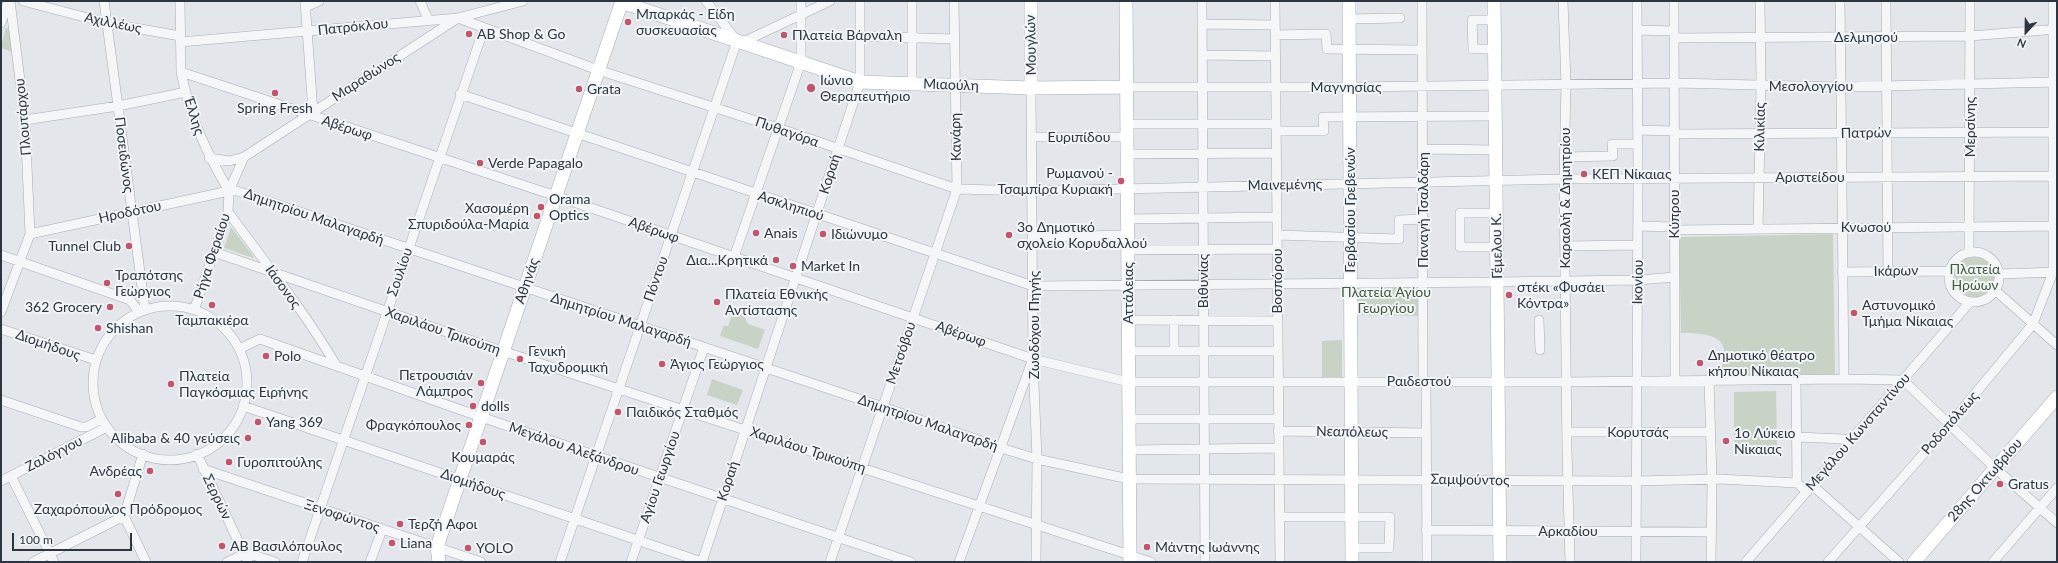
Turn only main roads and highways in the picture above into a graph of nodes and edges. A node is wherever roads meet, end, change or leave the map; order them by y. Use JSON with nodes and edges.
{"nodes":[{"id":1,"x":620,"y":1,"type":"edge"},
{"id":2,"x":1030,"y":1,"type":"edge"},
{"id":3,"x":1126,"y":1,"type":"edge"},
{"id":4,"x":1349,"y":1,"type":"edge"},
{"id":5,"x":1494,"y":1,"type":"edge"},
{"id":6,"x":1126,"y":87,"type":"junction"},
{"id":7,"x":1031,"y":88,"type":"junction"},
{"id":8,"x":2057,"y":397,"type":"edge"},
{"id":9,"x":1130,"y":559,"type":"edge"},
{"id":10,"x":439,"y":562,"type":"edge"},
{"id":11,"x":1352,"y":562,"type":"edge"},
{"id":12,"x":1500,"y":562,"type":"edge"},
{"id":13,"x":1914,"y":562,"type":"edge"}],
"edges":[{"from":1,"to":7,"type":"main road","name":"Μιαούλη"},
{"from":1,"to":10,"type":"main road","name":"Αθηνάς"},
{"from":2,"to":7,"type":"main road","name":"Μουγλών"},
{"from":3,"to":6,"type":"main road","name":"Αττάλειας"},
{"from":4,"to":11,"type":"main road","name":"Γερβασίου Γρεβενών"},
{"from":5,"to":12,"type":"main road","name":"Γέμελου Κ."},
{"from":6,"to":7,"type":"main road","name":"Μιαούλη"},
{"from":6,"to":9,"type":"main road","name":"Αττάλειας"},
{"from":8,"to":13,"type":"main road","name":"28ης Οκτωβρίου"}]}
